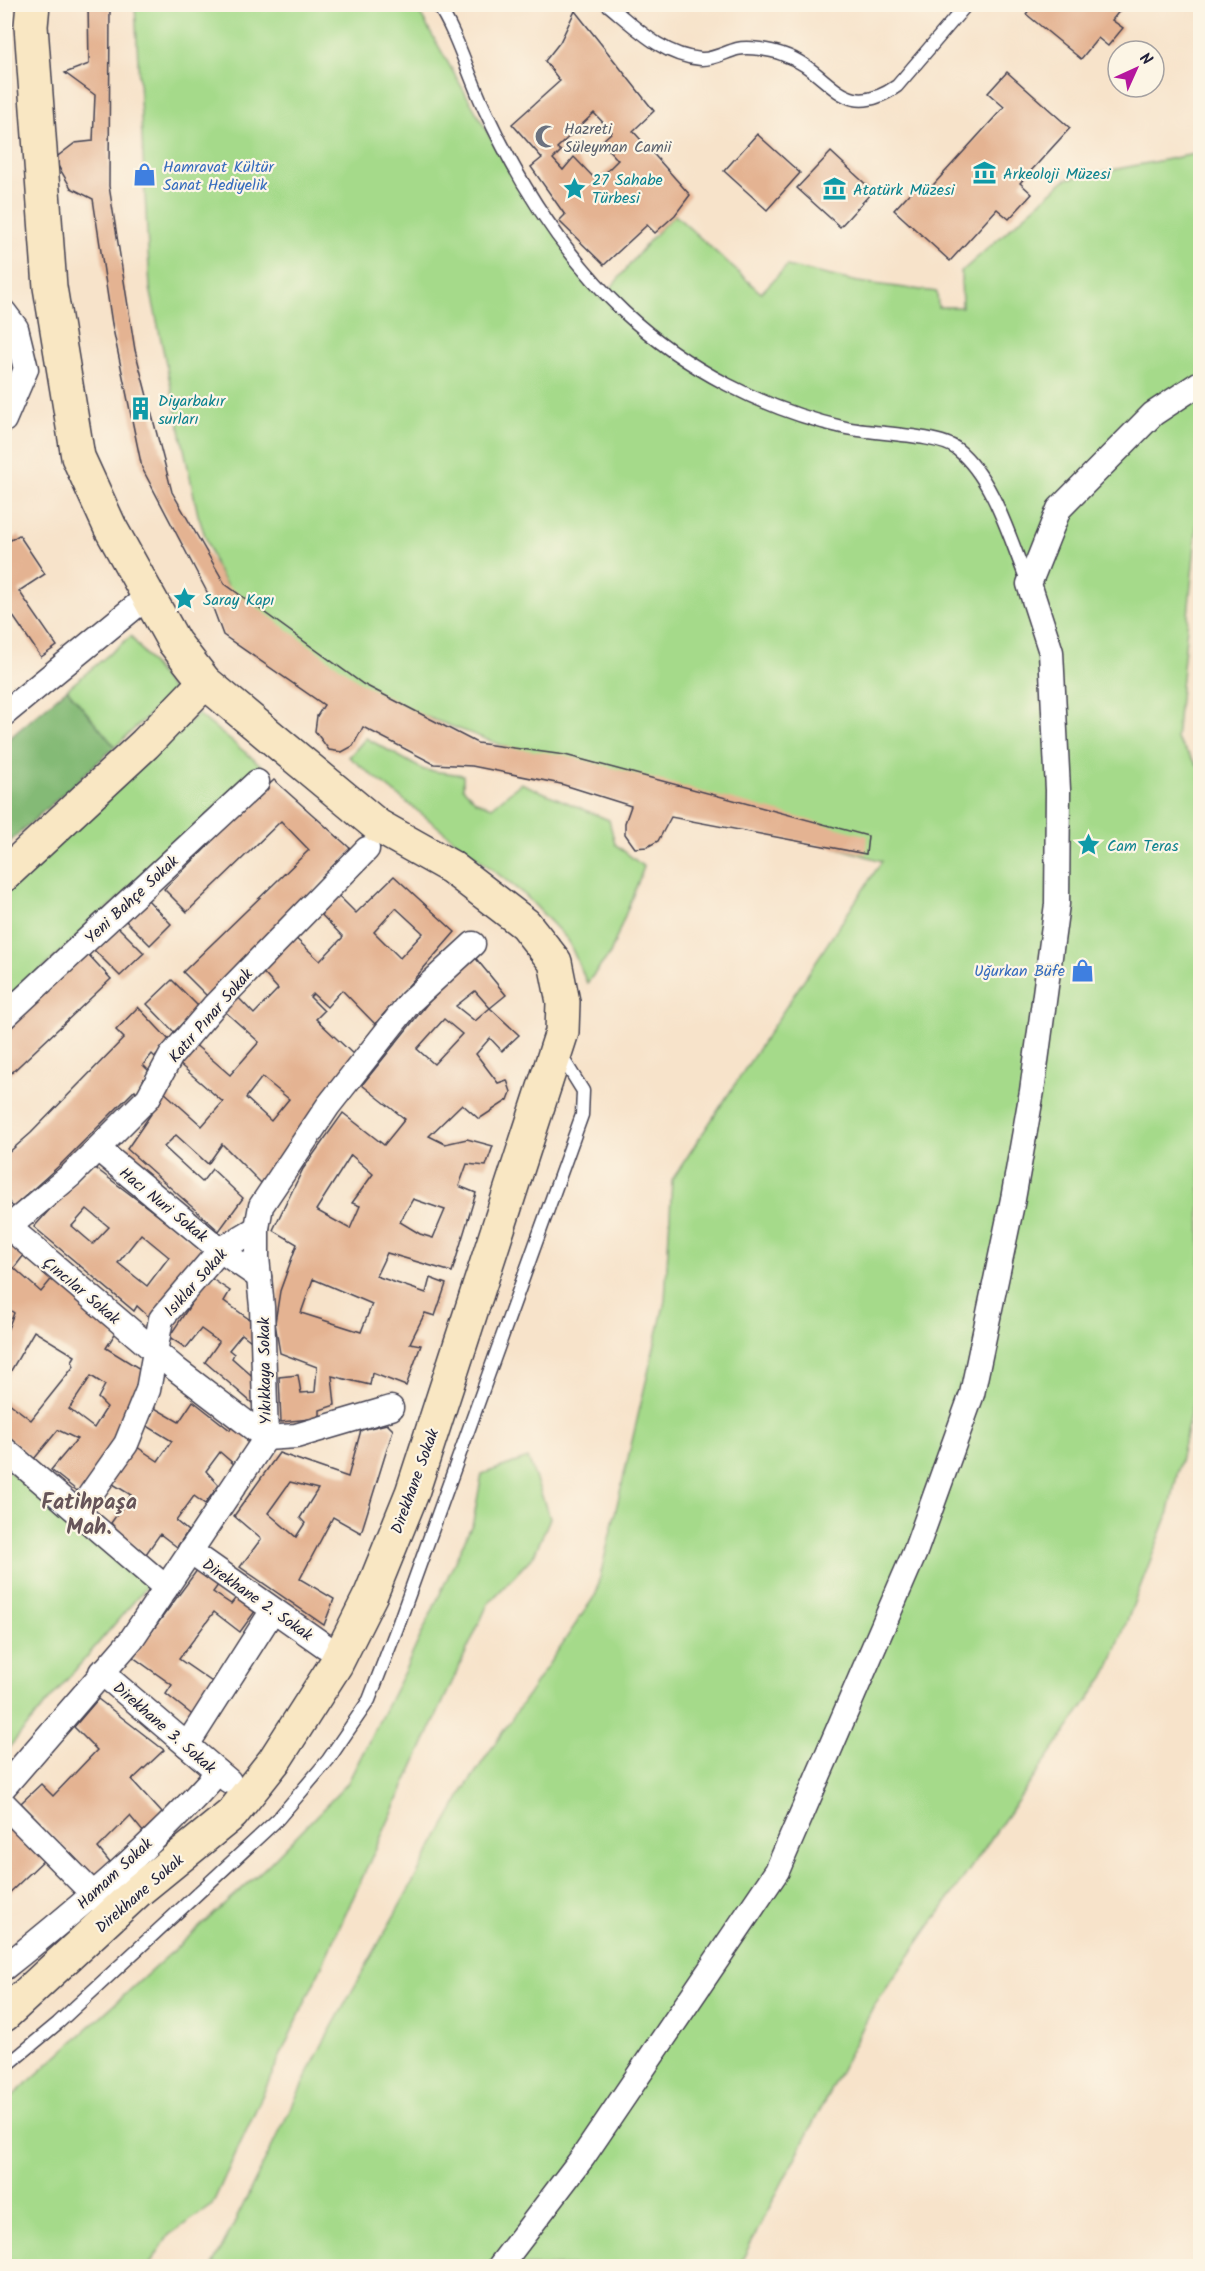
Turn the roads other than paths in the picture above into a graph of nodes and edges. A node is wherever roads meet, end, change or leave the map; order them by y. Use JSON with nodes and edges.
{"nodes":[{"id":1,"x":33,"y":4,"type":"edge"},
{"id":2,"x":437,"y":4,"type":"edge"},
{"id":3,"x":608,"y":4,"type":"edge"},
{"id":4,"x":967,"y":4,"type":"edge"},
{"id":5,"x":4,"y":312,"type":"edge"},
{"id":6,"x":1200,"y":383,"type":"edge"},
{"id":7,"x":4,"y":420,"type":"edge"},
{"id":8,"x":1029,"y":584,"type":"junction"},
{"id":9,"x":148,"y":596,"type":"junction"},
{"id":10,"x":205,"y":682,"type":"junction"},
{"id":11,"x":4,"y":714,"type":"edge"},
{"id":12,"x":257,"y":782,"type":"dead end"},
{"id":13,"x":367,"y":849,"type":"dead end"},
{"id":14,"x":4,"y":875,"type":"edge"},
{"id":15,"x":472,"y":944,"type":"dead end"},
{"id":16,"x":4,"y":1017,"type":"edge"},
{"id":17,"x":556,"y":1048,"type":"junction"},
{"id":18,"x":98,"y":1149,"type":"junction"},
{"id":19,"x":6,"y":1227,"type":"edge"},
{"id":20,"x":257,"y":1228,"type":"junction"},
{"id":21,"x":220,"y":1250,"type":"junction"},
{"id":22,"x":259,"y":1277,"type":"junction"},
{"id":23,"x":155,"y":1352,"type":"junction"},
{"id":24,"x":391,"y":1408,"type":"dead end"},
{"id":25,"x":266,"y":1438,"type":"junction"},
{"id":26,"x":4,"y":1449,"type":"edge"},
{"id":27,"x":78,"y":1512,"type":"junction"},
{"id":28,"x":190,"y":1551,"type":"junction"},
{"id":29,"x":166,"y":1587,"type":"junction"},
{"id":30,"x":273,"y":1610,"type":"junction"},
{"id":31,"x":325,"y":1646,"type":"dead end"},
{"id":32,"x":101,"y":1672,"type":"junction"},
{"id":33,"x":187,"y":1745,"type":"junction"},
{"id":34,"x":224,"y":1777,"type":"joint"},
{"id":35,"x":4,"y":1788,"type":"edge"},
{"id":36,"x":4,"y":1804,"type":"edge"},
{"id":37,"x":97,"y":1898,"type":"junction"},
{"id":38,"x":4,"y":1968,"type":"edge"},
{"id":39,"x":4,"y":2015,"type":"edge"},
{"id":40,"x":4,"y":2068,"type":"edge"},
{"id":41,"x":500,"y":2266,"type":"edge"}],
"edges":[{"from":1,"to":9,"type":"street","name":"Direkhane Sokak"},
{"from":2,"to":8,"type":"lane"},
{"from":3,"to":4,"type":"lane"},
{"from":5,"to":7,"type":"street"},
{"from":6,"to":8,"type":"street"},
{"from":8,"to":41,"type":"street"},
{"from":9,"to":10,"type":"street","name":"Direkhane Sokak"},
{"from":9,"to":11,"type":"street"},
{"from":10,"to":14,"type":"street"},
{"from":10,"to":17,"type":"street","name":"Direkhane Sokak"},
{"from":12,"to":16,"type":"street","name":"Yeni Bahçe Sokak"},
{"from":13,"to":18,"type":"street","name":"Katır Pınar Sokak"},
{"from":15,"to":20,"type":"street","name":"Yıkıkkaya Sokak"},
{"from":17,"to":39,"type":"street","name":"Direkhane Sokak"},
{"from":17,"to":40,"type":"lane"},
{"from":18,"to":19,"type":"street","name":"Katır Pınar Sokak"},
{"from":18,"to":21,"type":"street","name":"Hacı Nuri Sokak"},
{"from":19,"to":23,"type":"street","name":"Çıncılar Sokak"},
{"from":20,"to":21,"type":"street","name":"Isıklar Sokak"},
{"from":20,"to":22,"type":"street","name":"Yıkıkkaya Sokak"},
{"from":21,"to":22,"type":"street","name":"Hacı Nuri Sokak"},
{"from":21,"to":23,"type":"street","name":"Isıklar Sokak"},
{"from":22,"to":25,"type":"street","name":"Yıkıkkaya Sokak"},
{"from":23,"to":25,"type":"street","name":"Çıncılar Sokak"},
{"from":23,"to":27,"type":"street","name":"Isıklar Sokak"},
{"from":24,"to":25,"type":"street"},
{"from":25,"to":28,"type":"street","name":"Yıkıkkaya Sokak"},
{"from":26,"to":27,"type":"street"},
{"from":27,"to":29,"type":"street"},
{"from":28,"to":29,"type":"street","name":"Yıkıkkaya Sokak"},
{"from":28,"to":30,"type":"street","name":"Direkhane 2. Sokak"},
{"from":29,"to":32,"type":"street","name":"Yıkıkkaya Sokak"},
{"from":30,"to":31,"type":"street","name":"Direkhane 2. Sokak"},
{"from":30,"to":33,"type":"street"},
{"from":32,"to":33,"type":"street","name":"Direkhane 3. Sokak"},
{"from":32,"to":35,"type":"street","name":"Yıkıkkaya Sokak"},
{"from":33,"to":34,"type":"street","name":"Direkhane 3. Sokak"},
{"from":34,"to":37,"type":"street","name":"Hamam Sokak"},
{"from":36,"to":37,"type":"street"},
{"from":37,"to":38,"type":"street","name":"Hamam Sokak"}]}
